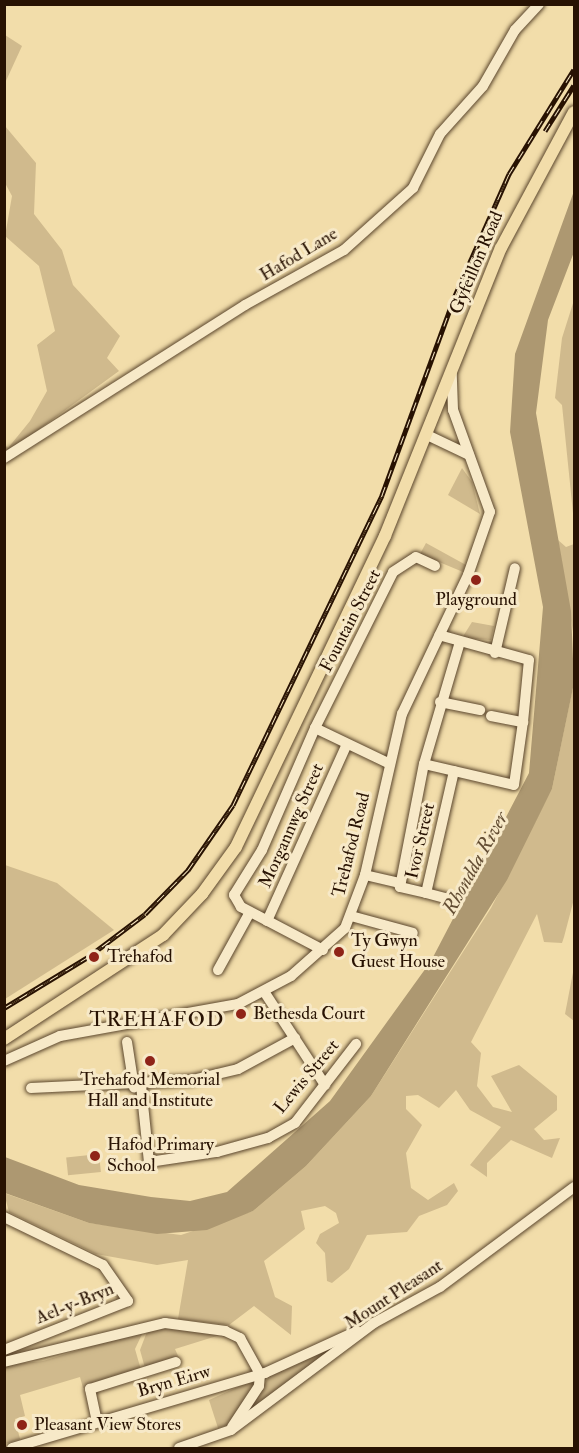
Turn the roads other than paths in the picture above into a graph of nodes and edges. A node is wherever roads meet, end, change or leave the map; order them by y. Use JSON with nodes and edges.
{"nodes":[{"id":1,"x":539,"y":4,"type":"edge"},
{"id":2,"x":574,"y":112,"type":"edge"},
{"id":3,"x":452,"y":372,"type":"junction"},
{"id":4,"x":429,"y":436,"type":"junction"},
{"id":5,"x":469,"y":455,"type":"junction"},
{"id":6,"x":4,"y":458,"type":"edge"},
{"id":7,"x":435,"y":566,"type":"dead end"},
{"id":8,"x":515,"y":568,"type":"dead end"},
{"id":9,"x":439,"y":635,"type":"junction"},
{"id":10,"x":459,"y":645,"type":"junction"},
{"id":11,"x":495,"y":653,"type":"junction"},
{"id":12,"x":440,"y":702,"type":"junction"},
{"id":13,"x":480,"y":710,"type":"dead end"},
{"id":14,"x":491,"y":716,"type":"dead end"},
{"id":15,"x":523,"y":722,"type":"junction"},
{"id":16,"x":315,"y":728,"type":"junction"},
{"id":17,"x":347,"y":744,"type":"junction"},
{"id":18,"x":388,"y":763,"type":"junction"},
{"id":19,"x":424,"y":764,"type":"junction"},
{"id":20,"x":454,"y":771,"type":"junction"},
{"id":21,"x":365,"y":875,"type":"junction"},
{"id":22,"x":400,"y":885,"type":"junction"},
{"id":23,"x":426,"y":893,"type":"junction"},
{"id":24,"x":448,"y":899,"type":"dead end"},
{"id":25,"x":250,"y":912,"type":"junction"},
{"id":26,"x":351,"y":916,"type":"junction"},
{"id":27,"x":267,"y":921,"type":"junction"},
{"id":28,"x":413,"y":933,"type":"dead end"},
{"id":29,"x":323,"y":950,"type":"junction"},
{"id":30,"x":218,"y":970,"type":"dead end"},
{"id":31,"x":265,"y":993,"type":"junction"},
{"id":32,"x":295,"y":1038,"type":"junction"},
{"id":33,"x":4,"y":1039,"type":"edge"},
{"id":34,"x":127,"y":1042,"type":"dead end"},
{"id":35,"x":356,"y":1044,"type":"dead end"},
{"id":36,"x":4,"y":1061,"type":"edge"},
{"id":37,"x":324,"y":1085,"type":"junction"},
{"id":38,"x":137,"y":1086,"type":"junction"},
{"id":39,"x":31,"y":1088,"type":"dead end"},
{"id":40,"x":574,"y":1187,"type":"edge"},
{"id":41,"x":4,"y":1216,"type":"edge"},
{"id":42,"x":374,"y":1323,"type":"junction"},
{"id":43,"x":4,"y":1350,"type":"edge"},
{"id":44,"x":4,"y":1362,"type":"edge"},
{"id":45,"x":176,"y":1362,"type":"dead end"},
{"id":46,"x":260,"y":1374,"type":"junction"},
{"id":47,"x":97,"y":1422,"type":"junction"},
{"id":48,"x":231,"y":1430,"type":"junction"},
{"id":49,"x":19,"y":1447,"type":"edge"},
{"id":50,"x":179,"y":1449,"type":"edge"}],
"edges":[{"from":1,"to":6,"type":"street","name":"Hafod Lane"},
{"from":2,"to":3,"type":"main road","name":"Gyfeillon Road"},
{"from":3,"to":4,"type":"main road","name":"Gyfeillon Road"},
{"from":3,"to":5,"type":"street","name":"Trehafod Road"},
{"from":4,"to":5,"type":"street"},
{"from":4,"to":33,"type":"main road","name":"Gyfeillon Road"},
{"from":5,"to":9,"type":"street","name":"Trehafod Road"},
{"from":7,"to":16,"type":"street","name":"Fountain Street"},
{"from":8,"to":11,"type":"street"},
{"from":9,"to":10,"type":"street"},
{"from":9,"to":18,"type":"street","name":"Trehafod Road"},
{"from":10,"to":11,"type":"street"},
{"from":10,"to":12,"type":"street"},
{"from":11,"to":15,"type":"street"},
{"from":12,"to":13,"type":"street"},
{"from":12,"to":19,"type":"street"},
{"from":14,"to":15,"type":"street"},
{"from":15,"to":20,"type":"street"},
{"from":16,"to":17,"type":"street"},
{"from":16,"to":25,"type":"street"},
{"from":17,"to":18,"type":"street"},
{"from":17,"to":27,"type":"street","name":"Morgannwg Street"},
{"from":18,"to":21,"type":"street","name":"Trehafod Road"},
{"from":19,"to":20,"type":"street"},
{"from":19,"to":22,"type":"street"},
{"from":20,"to":23,"type":"street","name":"Ivor Street"},
{"from":21,"to":22,"type":"street","name":"Ivor Street"},
{"from":21,"to":26,"type":"street","name":"Trehafod Road"},
{"from":22,"to":23,"type":"street","name":"Ivor Street"},
{"from":23,"to":24,"type":"street"},
{"from":25,"to":27,"type":"street"},
{"from":25,"to":30,"type":"street"},
{"from":26,"to":28,"type":"street"},
{"from":26,"to":29,"type":"street","name":"Trehafod Road"},
{"from":27,"to":29,"type":"street"},
{"from":29,"to":31,"type":"street","name":"Trehafod Road"},
{"from":31,"to":32,"type":"street"},
{"from":31,"to":36,"type":"street","name":"Trehafod Road"},
{"from":32,"to":37,"type":"street"},
{"from":32,"to":38,"type":"street"},
{"from":34,"to":38,"type":"street"},
{"from":35,"to":37,"type":"street","name":"Lewis Street"},
{"from":37,"to":38,"type":"street","name":"Lewis Street"},
{"from":38,"to":39,"type":"street"},
{"from":40,"to":42,"type":"street","name":"Mount Pleasant"},
{"from":41,"to":43,"type":"street","name":"Ael-y-Bryn"},
{"from":42,"to":46,"type":"street","name":"Bryn Eirw"},
{"from":42,"to":48,"type":"street","name":"Mount Pleasant"},
{"from":44,"to":46,"type":"street"},
{"from":45,"to":47,"type":"street"},
{"from":46,"to":47,"type":"street","name":"Bryn Eirw"},
{"from":46,"to":48,"type":"street"},
{"from":47,"to":49,"type":"street","name":"Bryn Eirw"},
{"from":48,"to":50,"type":"street","name":"Mount Pleasant"}]}
